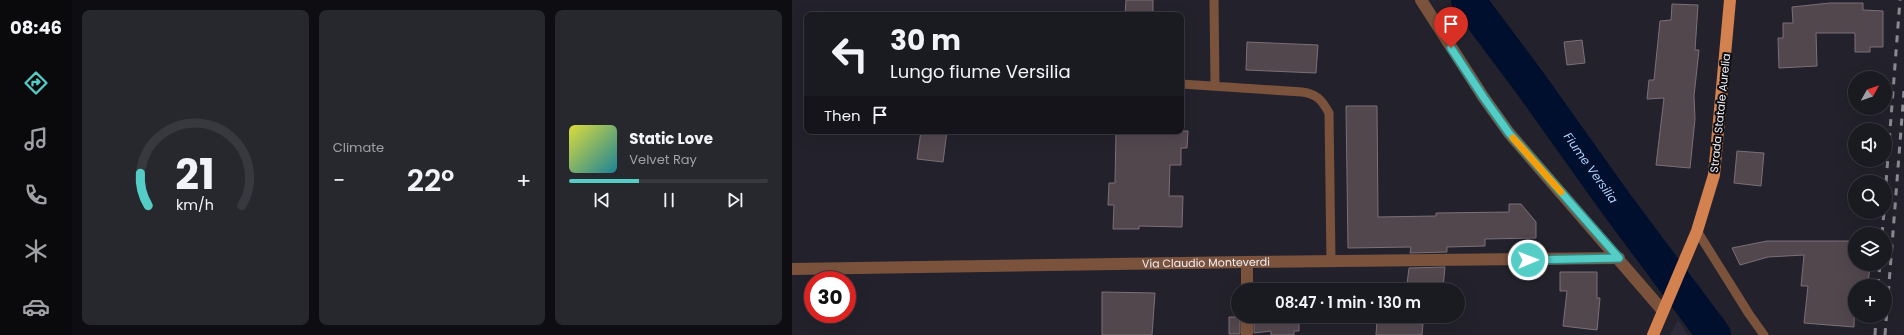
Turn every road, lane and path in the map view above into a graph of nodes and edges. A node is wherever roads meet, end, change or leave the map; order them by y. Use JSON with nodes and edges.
{"nodes":[{"id":1,"x":1214,"y":0,"type":"edge"},
{"id":2,"x":1421,"y":0,"type":"edge"},
{"id":3,"x":1730,"y":0,"type":"edge"},
{"id":4,"x":1184,"y":84,"type":"edge"},
{"id":5,"x":1215,"y":86,"type":"junction"},
{"id":6,"x":1698,"y":231,"type":"junction"},
{"id":7,"x":1619,"y":258,"type":"junction"},
{"id":8,"x":1247,"y":262,"type":"junction"},
{"id":9,"x":1331,"y":262,"type":"junction"},
{"id":10,"x":792,"y":269,"type":"edge"},
{"id":11,"x":1247,"y":283,"type":"edge"},
{"id":12,"x":1665,"y":306,"type":"junction"},
{"id":13,"x":1247,"y":323,"type":"edge"},
{"id":14,"x":1247,"y":335,"type":"edge"},
{"id":15,"x":1653,"y":335,"type":"edge"},
{"id":16,"x":1764,"y":335,"type":"edge"}],
"edges":[{"from":1,"to":5,"type":"lane"},
{"from":2,"to":7,"type":"street"},
{"from":3,"to":6,"type":"main road","name":"Strada Statale Aurelia"},
{"from":4,"to":5,"type":"lane"},
{"from":5,"to":9,"type":"lane"},
{"from":6,"to":12,"type":"main road","name":"Strada Statale Aurelia"},
{"from":6,"to":16,"type":"lane"},
{"from":7,"to":9,"type":"street","name":"Via Claudio Monteverdi"},
{"from":7,"to":12,"type":"street"},
{"from":8,"to":9,"type":"street","name":"Via Claudio Monteverdi"},
{"from":8,"to":10,"type":"street","name":"Via Claudio Monteverdi"},
{"from":8,"to":11,"type":"street"},
{"from":12,"to":15,"type":"main road","name":"Strada Statale Aurelia"},
{"from":13,"to":14,"type":"street"}]}
